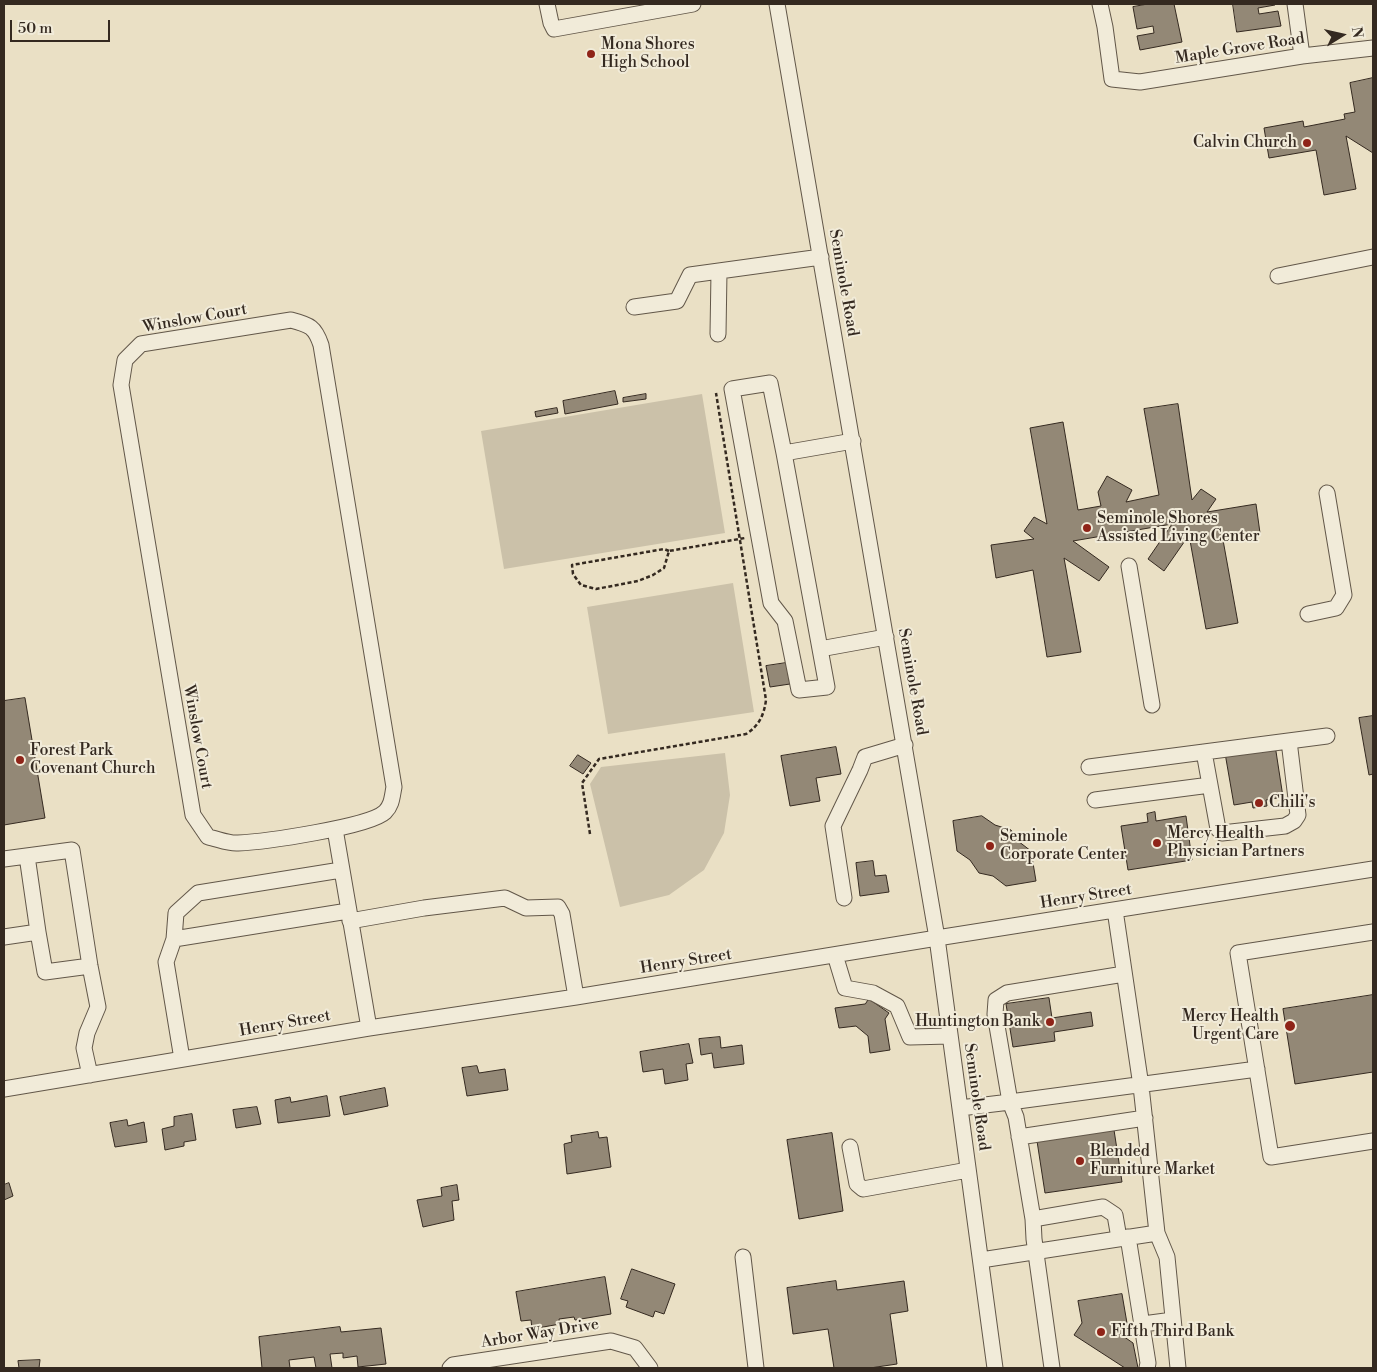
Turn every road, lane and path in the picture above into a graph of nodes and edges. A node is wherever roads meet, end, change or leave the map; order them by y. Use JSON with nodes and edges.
{"nodes":[{"id":1,"x":547,"y":4,"type":"edge"},
{"id":2,"x":693,"y":4,"type":"edge"},
{"id":3,"x":778,"y":4,"type":"edge"},
{"id":4,"x":1100,"y":4,"type":"edge"},
{"id":5,"x":1295,"y":4,"type":"edge"},
{"id":6,"x":1373,"y":48,"type":"edge"},
{"id":7,"x":1302,"y":56,"type":"junction"},
{"id":8,"x":821,"y":256,"type":"junction"},
{"id":9,"x":1373,"y":257,"type":"edge"},
{"id":10,"x":719,"y":272,"type":"junction"},
{"id":11,"x":1278,"y":276,"type":"dead end"},
{"id":12,"x":634,"y":307,"type":"dead end"},
{"id":13,"x":718,"y":334,"type":"dead end"},
{"id":14,"x":716,"y":393,"type":"dead end"},
{"id":15,"x":853,"y":441,"type":"junction"},
{"id":16,"x":784,"y":453,"type":"junction"},
{"id":17,"x":1327,"y":493,"type":"dead end"},
{"id":18,"x":759,"y":536,"type":"junction"},
{"id":19,"x":740,"y":539,"type":"junction"},
{"id":20,"x":669,"y":551,"type":"junction"},
{"id":21,"x":1129,"y":566,"type":"dead end"},
{"id":22,"x":1308,"y":614,"type":"dead end"},
{"id":23,"x":886,"y":637,"type":"junction"},
{"id":24,"x":820,"y":649,"type":"junction"},
{"id":25,"x":1152,"y":705,"type":"dead end"},
{"id":26,"x":1327,"y":736,"type":"dead end"},
{"id":27,"x":1289,"y":741,"type":"junction"},
{"id":28,"x":905,"y":746,"type":"junction"},
{"id":29,"x":1204,"y":752,"type":"junction"},
{"id":30,"x":1089,"y":767,"type":"dead end"},
{"id":31,"x":1210,"y":785,"type":"junction"},
{"id":32,"x":1095,"y":800,"type":"dead end"},
{"id":33,"x":334,"y":829,"type":"junction"},
{"id":34,"x":590,"y":834,"type":"dead end"},
{"id":35,"x":27,"y":856,"type":"junction"},
{"id":36,"x":4,"y":859,"type":"edge"},
{"id":37,"x":1373,"y":869,"type":"edge"},
{"id":38,"x":341,"y":870,"type":"junction"},
{"id":39,"x":844,"y":898,"type":"dead end"},
{"id":40,"x":1114,"y":910,"type":"junction"},
{"id":41,"x":349,"y":916,"type":"junction"},
{"id":42,"x":38,"y":932,"type":"junction"},
{"id":43,"x":1373,"y":932,"type":"edge"},
{"id":44,"x":4,"y":937,"type":"edge"},
{"id":45,"x":937,"y":938,"type":"junction"},
{"id":46,"x":174,"y":939,"type":"junction"},
{"id":47,"x":835,"y":955,"type":"junction"},
{"id":48,"x":90,"y":966,"type":"junction"},
{"id":49,"x":1124,"y":974,"type":"junction"},
{"id":50,"x":576,"y":997,"type":"junction"},
{"id":51,"x":369,"y":1028,"type":"junction"},
{"id":52,"x":950,"y":1036,"type":"junction"},
{"id":53,"x":182,"y":1059,"type":"junction"},
{"id":54,"x":1257,"y":1070,"type":"junction"},
{"id":55,"x":90,"y":1074,"type":"junction"},
{"id":56,"x":1141,"y":1086,"type":"junction"},
{"id":57,"x":4,"y":1089,"type":"edge"},
{"id":58,"x":1010,"y":1102,"type":"junction"},
{"id":59,"x":960,"y":1108,"type":"junction"},
{"id":60,"x":1145,"y":1118,"type":"junction"},
{"id":61,"x":1019,"y":1137,"type":"junction"},
{"id":62,"x":1373,"y":1141,"type":"edge"},
{"id":63,"x":850,"y":1147,"type":"dead end"},
{"id":64,"x":968,"y":1170,"type":"junction"},
{"id":65,"x":1033,"y":1219,"type":"junction"},
{"id":66,"x":1157,"y":1233,"type":"junction"},
{"id":67,"x":1124,"y":1237,"type":"junction"},
{"id":68,"x":1037,"y":1252,"type":"junction"},
{"id":69,"x":743,"y":1257,"type":"dead end"},
{"id":70,"x":981,"y":1260,"type":"junction"},
{"id":71,"x":1173,"y":1320,"type":"junction"},
{"id":72,"x":1142,"y":1324,"type":"junction"},
{"id":73,"x":450,"y":1368,"type":"edge"},
{"id":74,"x":650,"y":1368,"type":"edge"},
{"id":75,"x":756,"y":1368,"type":"edge"},
{"id":76,"x":995,"y":1368,"type":"edge"},
{"id":77,"x":1052,"y":1368,"type":"edge"},
{"id":78,"x":1147,"y":1368,"type":"edge"},
{"id":79,"x":1178,"y":1368,"type":"edge"}],
"edges":[{"from":1,"to":2,"type":"street"},
{"from":3,"to":8,"type":"street","name":"Seminole Road"},
{"from":4,"to":7,"type":"street","name":"Maple Grove Road"},
{"from":5,"to":7,"type":"street"},
{"from":6,"to":7,"type":"street","name":"Maple Grove Road"},
{"from":8,"to":10,"type":"street"},
{"from":8,"to":15,"type":"street","name":"Seminole Road"},
{"from":9,"to":11,"type":"street"},
{"from":10,"to":12,"type":"street"},
{"from":10,"to":13,"type":"street"},
{"from":14,"to":19,"type":"path"},
{"from":15,"to":16,"type":"street"},
{"from":15,"to":23,"type":"street","name":"Seminole Road"},
{"from":16,"to":18,"type":"street"},
{"from":16,"to":24,"type":"street"},
{"from":17,"to":22,"type":"street"},
{"from":18,"to":19,"type":"path"},
{"from":18,"to":24,"type":"street"},
{"from":19,"to":20,"type":"path"},
{"from":19,"to":34,"type":"path"},
{"from":20,"to":20,"type":"path"},
{"from":21,"to":25,"type":"street"},
{"from":23,"to":24,"type":"street"},
{"from":23,"to":28,"type":"street","name":"Seminole Road"},
{"from":26,"to":27,"type":"street"},
{"from":27,"to":29,"type":"street"},
{"from":27,"to":31,"type":"street"},
{"from":28,"to":39,"type":"street"},
{"from":28,"to":45,"type":"street","name":"Seminole Road"},
{"from":29,"to":30,"type":"street"},
{"from":29,"to":31,"type":"street"},
{"from":31,"to":32,"type":"street"},
{"from":33,"to":33,"type":"street","name":"Winslow Court"},
{"from":33,"to":38,"type":"street"},
{"from":35,"to":36,"type":"street"},
{"from":35,"to":42,"type":"street"},
{"from":35,"to":48,"type":"street"},
{"from":37,"to":40,"type":"street","name":"Henry Street"},
{"from":38,"to":41,"type":"street"},
{"from":38,"to":46,"type":"street"},
{"from":40,"to":45,"type":"street","name":"Henry Street"},
{"from":40,"to":49,"type":"street"},
{"from":41,"to":46,"type":"street"},
{"from":41,"to":50,"type":"street"},
{"from":41,"to":51,"type":"street"},
{"from":42,"to":44,"type":"street"},
{"from":42,"to":48,"type":"street"},
{"from":43,"to":54,"type":"street"},
{"from":45,"to":47,"type":"street","name":"Henry Street"},
{"from":45,"to":52,"type":"street","name":"Seminole Road"},
{"from":46,"to":53,"type":"street"},
{"from":47,"to":50,"type":"street","name":"Henry Street"},
{"from":47,"to":52,"type":"street"},
{"from":48,"to":55,"type":"street"},
{"from":49,"to":56,"type":"street"},
{"from":49,"to":58,"type":"street"},
{"from":50,"to":51,"type":"street","name":"Henry Street"},
{"from":51,"to":53,"type":"street","name":"Henry Street"},
{"from":52,"to":59,"type":"street","name":"Seminole Road"},
{"from":53,"to":55,"type":"street","name":"Henry Street"},
{"from":54,"to":56,"type":"street"},
{"from":54,"to":62,"type":"street"},
{"from":55,"to":57,"type":"street","name":"Henry Street"},
{"from":56,"to":58,"type":"street"},
{"from":56,"to":60,"type":"street"},
{"from":58,"to":59,"type":"street"},
{"from":58,"to":61,"type":"street"},
{"from":59,"to":64,"type":"street","name":"Seminole Road"},
{"from":60,"to":61,"type":"street"},
{"from":60,"to":66,"type":"street"},
{"from":61,"to":65,"type":"street"},
{"from":63,"to":64,"type":"street"},
{"from":64,"to":70,"type":"street","name":"Seminole Road"},
{"from":65,"to":67,"type":"street"},
{"from":65,"to":68,"type":"street"},
{"from":66,"to":67,"type":"street"},
{"from":66,"to":71,"type":"street"},
{"from":67,"to":68,"type":"street"},
{"from":67,"to":72,"type":"street"},
{"from":68,"to":70,"type":"street"},
{"from":68,"to":77,"type":"street"},
{"from":69,"to":75,"type":"street"},
{"from":70,"to":76,"type":"street","name":"Seminole Road"},
{"from":71,"to":72,"type":"street"},
{"from":71,"to":79,"type":"street"},
{"from":72,"to":78,"type":"street"},
{"from":73,"to":74,"type":"street","name":"Arbor Way Drive"}]}
